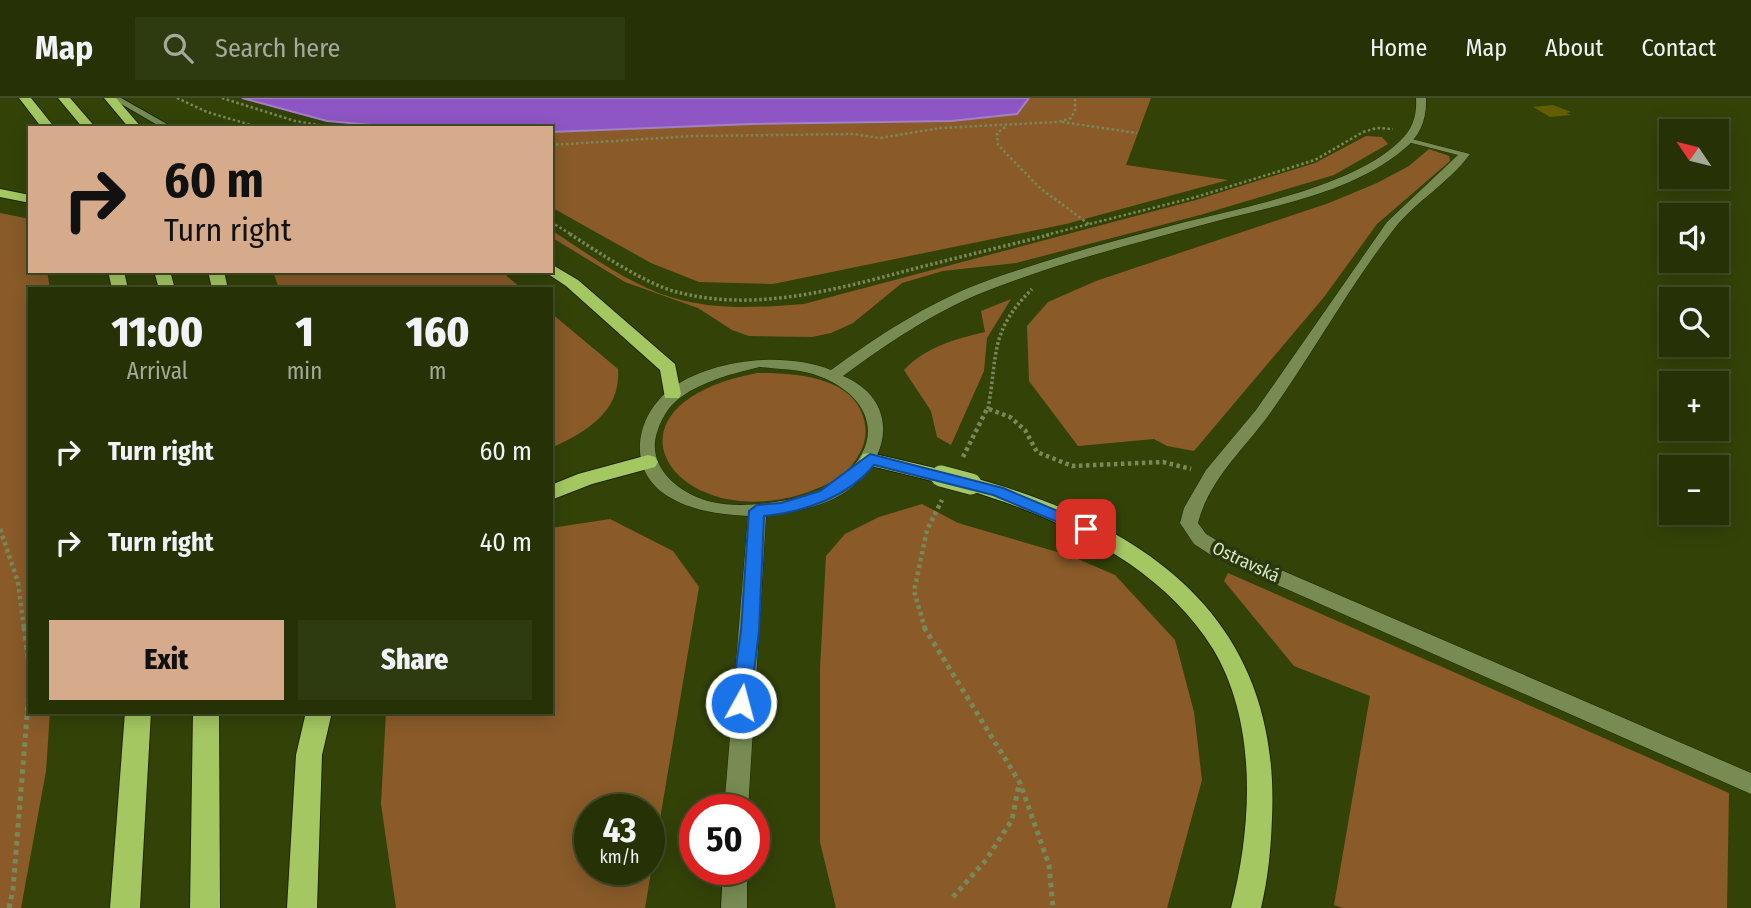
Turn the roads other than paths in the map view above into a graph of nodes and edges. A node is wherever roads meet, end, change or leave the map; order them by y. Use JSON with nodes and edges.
{"nodes":[{"id":1,"x":25,"y":98,"type":"edge"},
{"id":2,"x":64,"y":98,"type":"edge"},
{"id":3,"x":112,"y":98,"type":"edge"},
{"id":4,"x":1422,"y":98,"type":"edge"},
{"id":5,"x":162,"y":124,"type":"dead end"},
{"id":6,"x":47,"y":126,"type":"edge"},
{"id":7,"x":88,"y":126,"type":"edge"},
{"id":8,"x":134,"y":126,"type":"edge"},
{"id":9,"x":1408,"y":139,"type":"junction"},
{"id":10,"x":0,"y":193,"type":"edge"},
{"id":11,"x":28,"y":199,"type":"edge"},
{"id":12,"x":553,"y":270,"type":"edge"},
{"id":13,"x":834,"y":375,"type":"junction"},
{"id":14,"x":672,"y":394,"type":"junction"},
{"id":15,"x":870,"y":459,"type":"junction"},
{"id":16,"x":648,"y":462,"type":"junction"},
{"id":17,"x":585,"y":479,"type":"junction"},
{"id":18,"x":553,"y":482,"type":"edge"},
{"id":19,"x":553,"y":492,"type":"edge"},
{"id":20,"x":757,"y":511,"type":"junction"},
{"id":21,"x":138,"y":714,"type":"edge"},
{"id":22,"x":206,"y":714,"type":"edge"},
{"id":23,"x":319,"y":714,"type":"edge"},
{"id":24,"x":1751,"y":784,"type":"edge"},
{"id":25,"x":736,"y":794,"type":"edge"},
{"id":26,"x":735,"y":885,"type":"edge"},
{"id":27,"x":125,"y":908,"type":"edge"},
{"id":28,"x":205,"y":908,"type":"edge"},
{"id":29,"x":302,"y":908,"type":"edge"},
{"id":30,"x":734,"y":908,"type":"edge"},
{"id":31,"x":1246,"y":908,"type":"edge"}],
"edges":[{"from":1,"to":6,"type":"highway"},
{"from":2,"to":7,"type":"highway"},
{"from":3,"to":5,"type":"lane"},
{"from":3,"to":8,"type":"highway"},
{"from":4,"to":9,"type":"main road"},
{"from":9,"to":13,"type":"main road"},
{"from":9,"to":24,"type":"main road","name":"Ostravská"},
{"from":10,"to":11,"type":"highway"},
{"from":12,"to":14,"type":"highway"},
{"from":13,"to":14,"type":"main road"},
{"from":13,"to":15,"type":"main road"},
{"from":14,"to":16,"type":"main road"},
{"from":15,"to":20,"type":"main road"},
{"from":15,"to":31,"type":"highway","bridge":true},
{"from":16,"to":17,"type":"highway"},
{"from":16,"to":20,"type":"main road"},
{"from":17,"to":18,"type":"highway"},
{"from":17,"to":19,"type":"highway"},
{"from":20,"to":25,"type":"main road"},
{"from":21,"to":27,"type":"highway"},
{"from":22,"to":28,"type":"highway"},
{"from":23,"to":29,"type":"highway"},
{"from":26,"to":30,"type":"main road"}]}
